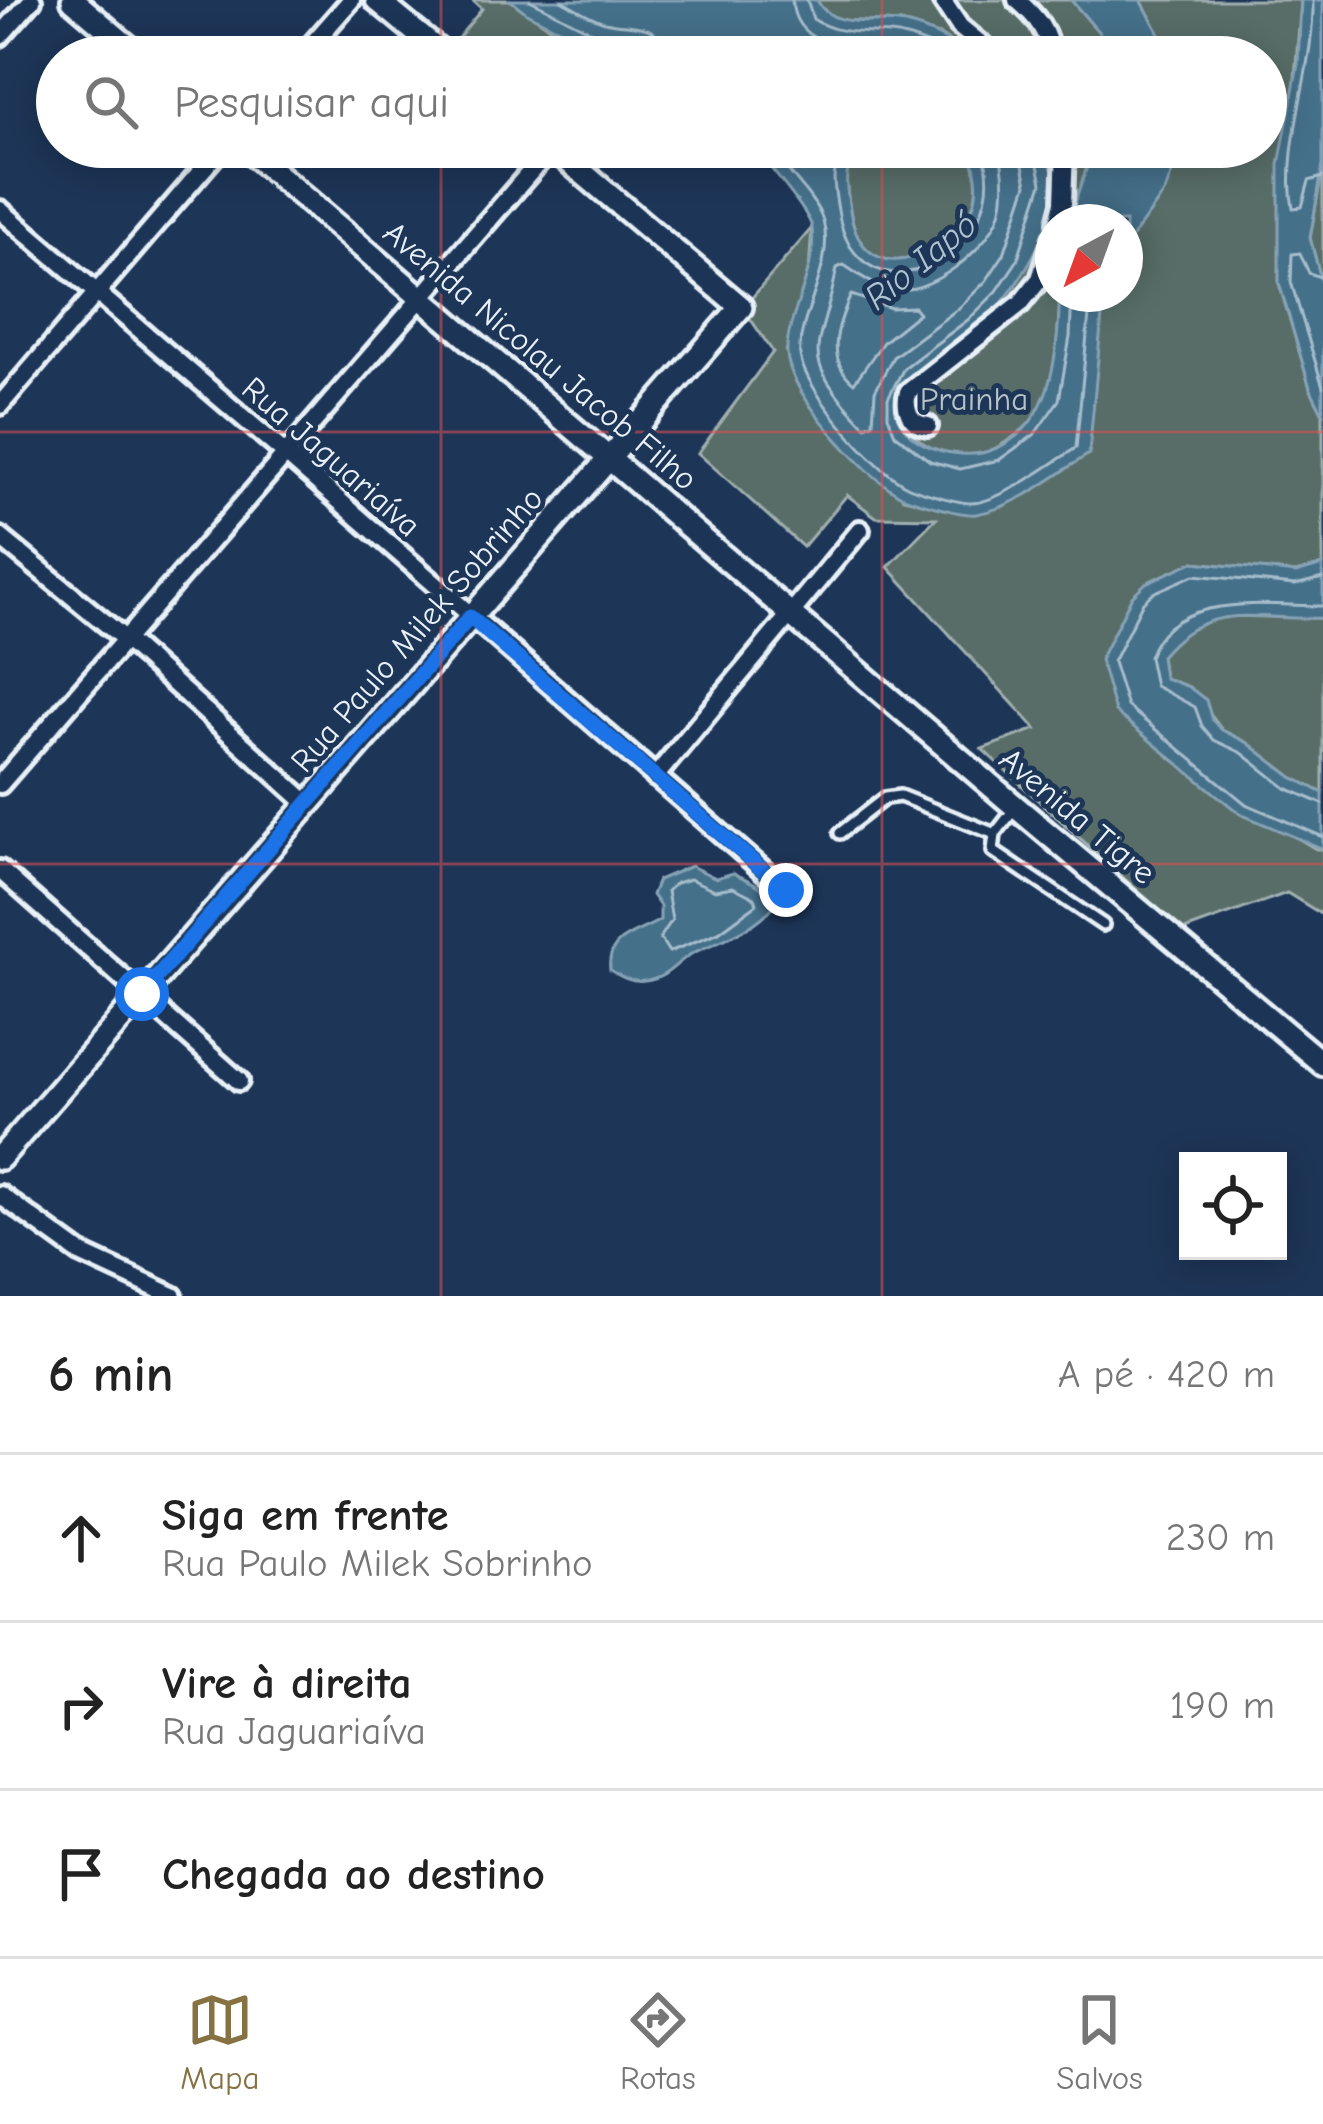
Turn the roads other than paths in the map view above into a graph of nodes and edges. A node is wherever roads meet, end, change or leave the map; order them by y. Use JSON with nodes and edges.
{"nodes":[{"id":1,"x":32,"y":0,"type":"edge"},
{"id":2,"x":73,"y":0,"type":"edge"},
{"id":3,"x":351,"y":0,"type":"edge"},
{"id":4,"x":377,"y":0,"type":"edge"},
{"id":5,"x":942,"y":0,"type":"edge"},
{"id":6,"x":1017,"y":0,"type":"edge"},
{"id":7,"x":0,"y":36,"type":"edge"},
{"id":8,"x":115,"y":36,"type":"edge"},
{"id":9,"x":319,"y":36,"type":"edge"},
{"id":10,"x":421,"y":36,"type":"edge"},
{"id":11,"x":971,"y":36,"type":"edge"},
{"id":12,"x":1048,"y":36,"type":"edge"},
{"id":13,"x":204,"y":168,"type":"edge"},
{"id":14,"x":270,"y":168,"type":"edge"},
{"id":15,"x":534,"y":168,"type":"edge"},
{"id":16,"x":577,"y":168,"type":"edge"},
{"id":17,"x":1064,"y":168,"type":"edge"},
{"id":18,"x":1064,"y":204,"type":"edge"},
{"id":19,"x":0,"y":210,"type":"edge"},
{"id":20,"x":1035,"y":286,"type":"edge"},
{"id":21,"x":95,"y":293,"type":"junction"},
{"id":22,"x":423,"y":297,"type":"junction"},
{"id":23,"x":0,"y":405,"type":"edge"},
{"id":24,"x":928,"y":426,"type":"dead end"},
{"id":25,"x":289,"y":456,"type":"junction"},
{"id":26,"x":611,"y":457,"type":"junction"},
{"id":27,"x":860,"y":530,"type":"dead end"},
{"id":28,"x":0,"y":537,"type":"edge"},
{"id":29,"x":793,"y":614,"type":"junction"},
{"id":30,"x":470,"y":617,"type":"junction"},
{"id":31,"x":126,"y":640,"type":"junction"},
{"id":32,"x":655,"y":776,"type":"junction"},
{"id":33,"x":0,"y":784,"type":"edge"},
{"id":34,"x":307,"y":803,"type":"junction"},
{"id":35,"x":1016,"y":807,"type":"junction"},
{"id":36,"x":839,"y":833,"type":"dead end"},
{"id":37,"x":995,"y":834,"type":"junction"},
{"id":38,"x":0,"y":870,"type":"edge"},
{"id":39,"x":786,"y":890,"type":"dead end"},
{"id":40,"x":1103,"y":925,"type":"dead end"},
{"id":41,"x":142,"y":994,"type":"junction"},
{"id":42,"x":1323,"y":1064,"type":"edge"},
{"id":43,"x":238,"y":1082,"type":"dead end"},
{"id":44,"x":0,"y":1158,"type":"edge"},
{"id":45,"x":0,"y":1195,"type":"edge"},
{"id":46,"x":138,"y":1290,"type":"edge"},
{"id":47,"x":172,"y":1296,"type":"edge"}],
"edges":[{"from":1,"to":7,"type":"street"},
{"from":2,"to":8,"type":"street"},
{"from":3,"to":9,"type":"street"},
{"from":4,"to":10,"type":"street"},
{"from":5,"to":11,"type":"street"},
{"from":6,"to":12,"type":"street"},
{"from":13,"to":21,"type":"street"},
{"from":14,"to":22,"type":"street","name":"Avenida Nicolau Jacob Filho"},
{"from":15,"to":22,"type":"street"},
{"from":16,"to":26,"type":"street","name":"Rua Paulo Milek Sobrinho"},
{"from":17,"to":18,"type":"street"},
{"from":19,"to":21,"type":"street","name":"Rua Jaguariaíva"},
{"from":20,"to":24,"type":"street"},
{"from":21,"to":23,"type":"street"},
{"from":21,"to":25,"type":"street","name":"Rua Jaguariaíva"},
{"from":22,"to":25,"type":"street"},
{"from":22,"to":26,"type":"street","name":"Avenida Nicolau Jacob Filho"},
{"from":25,"to":30,"type":"street","name":"Rua Jaguariaíva"},
{"from":25,"to":31,"type":"street"},
{"from":26,"to":29,"type":"street","name":"Avenida Nicolau Jacob Filho"},
{"from":26,"to":30,"type":"street","name":"Rua Paulo Milek Sobrinho"},
{"from":27,"to":29,"type":"street"},
{"from":28,"to":31,"type":"street"},
{"from":29,"to":32,"type":"street"},
{"from":29,"to":35,"type":"street","name":"Avenida Tigre"},
{"from":30,"to":32,"type":"street","name":"Rua Jaguariaíva"},
{"from":30,"to":34,"type":"street","name":"Rua Paulo Milek Sobrinho"},
{"from":31,"to":33,"type":"street"},
{"from":31,"to":34,"type":"street"},
{"from":32,"to":39,"type":"street","name":"Rua Jaguariaíva"},
{"from":34,"to":41,"type":"street","name":"Rua Paulo Milek Sobrinho"},
{"from":35,"to":37,"type":"lane"},
{"from":35,"to":42,"type":"street","name":"Avenida Tigre"},
{"from":36,"to":37,"type":"lane"},
{"from":37,"to":40,"type":"lane"},
{"from":38,"to":41,"type":"street"},
{"from":41,"to":43,"type":"street"},
{"from":41,"to":44,"type":"street","name":"Rua Paulo Milek Sobrinho"},
{"from":45,"to":46,"type":"street"},
{"from":46,"to":47,"type":"street"}]}
